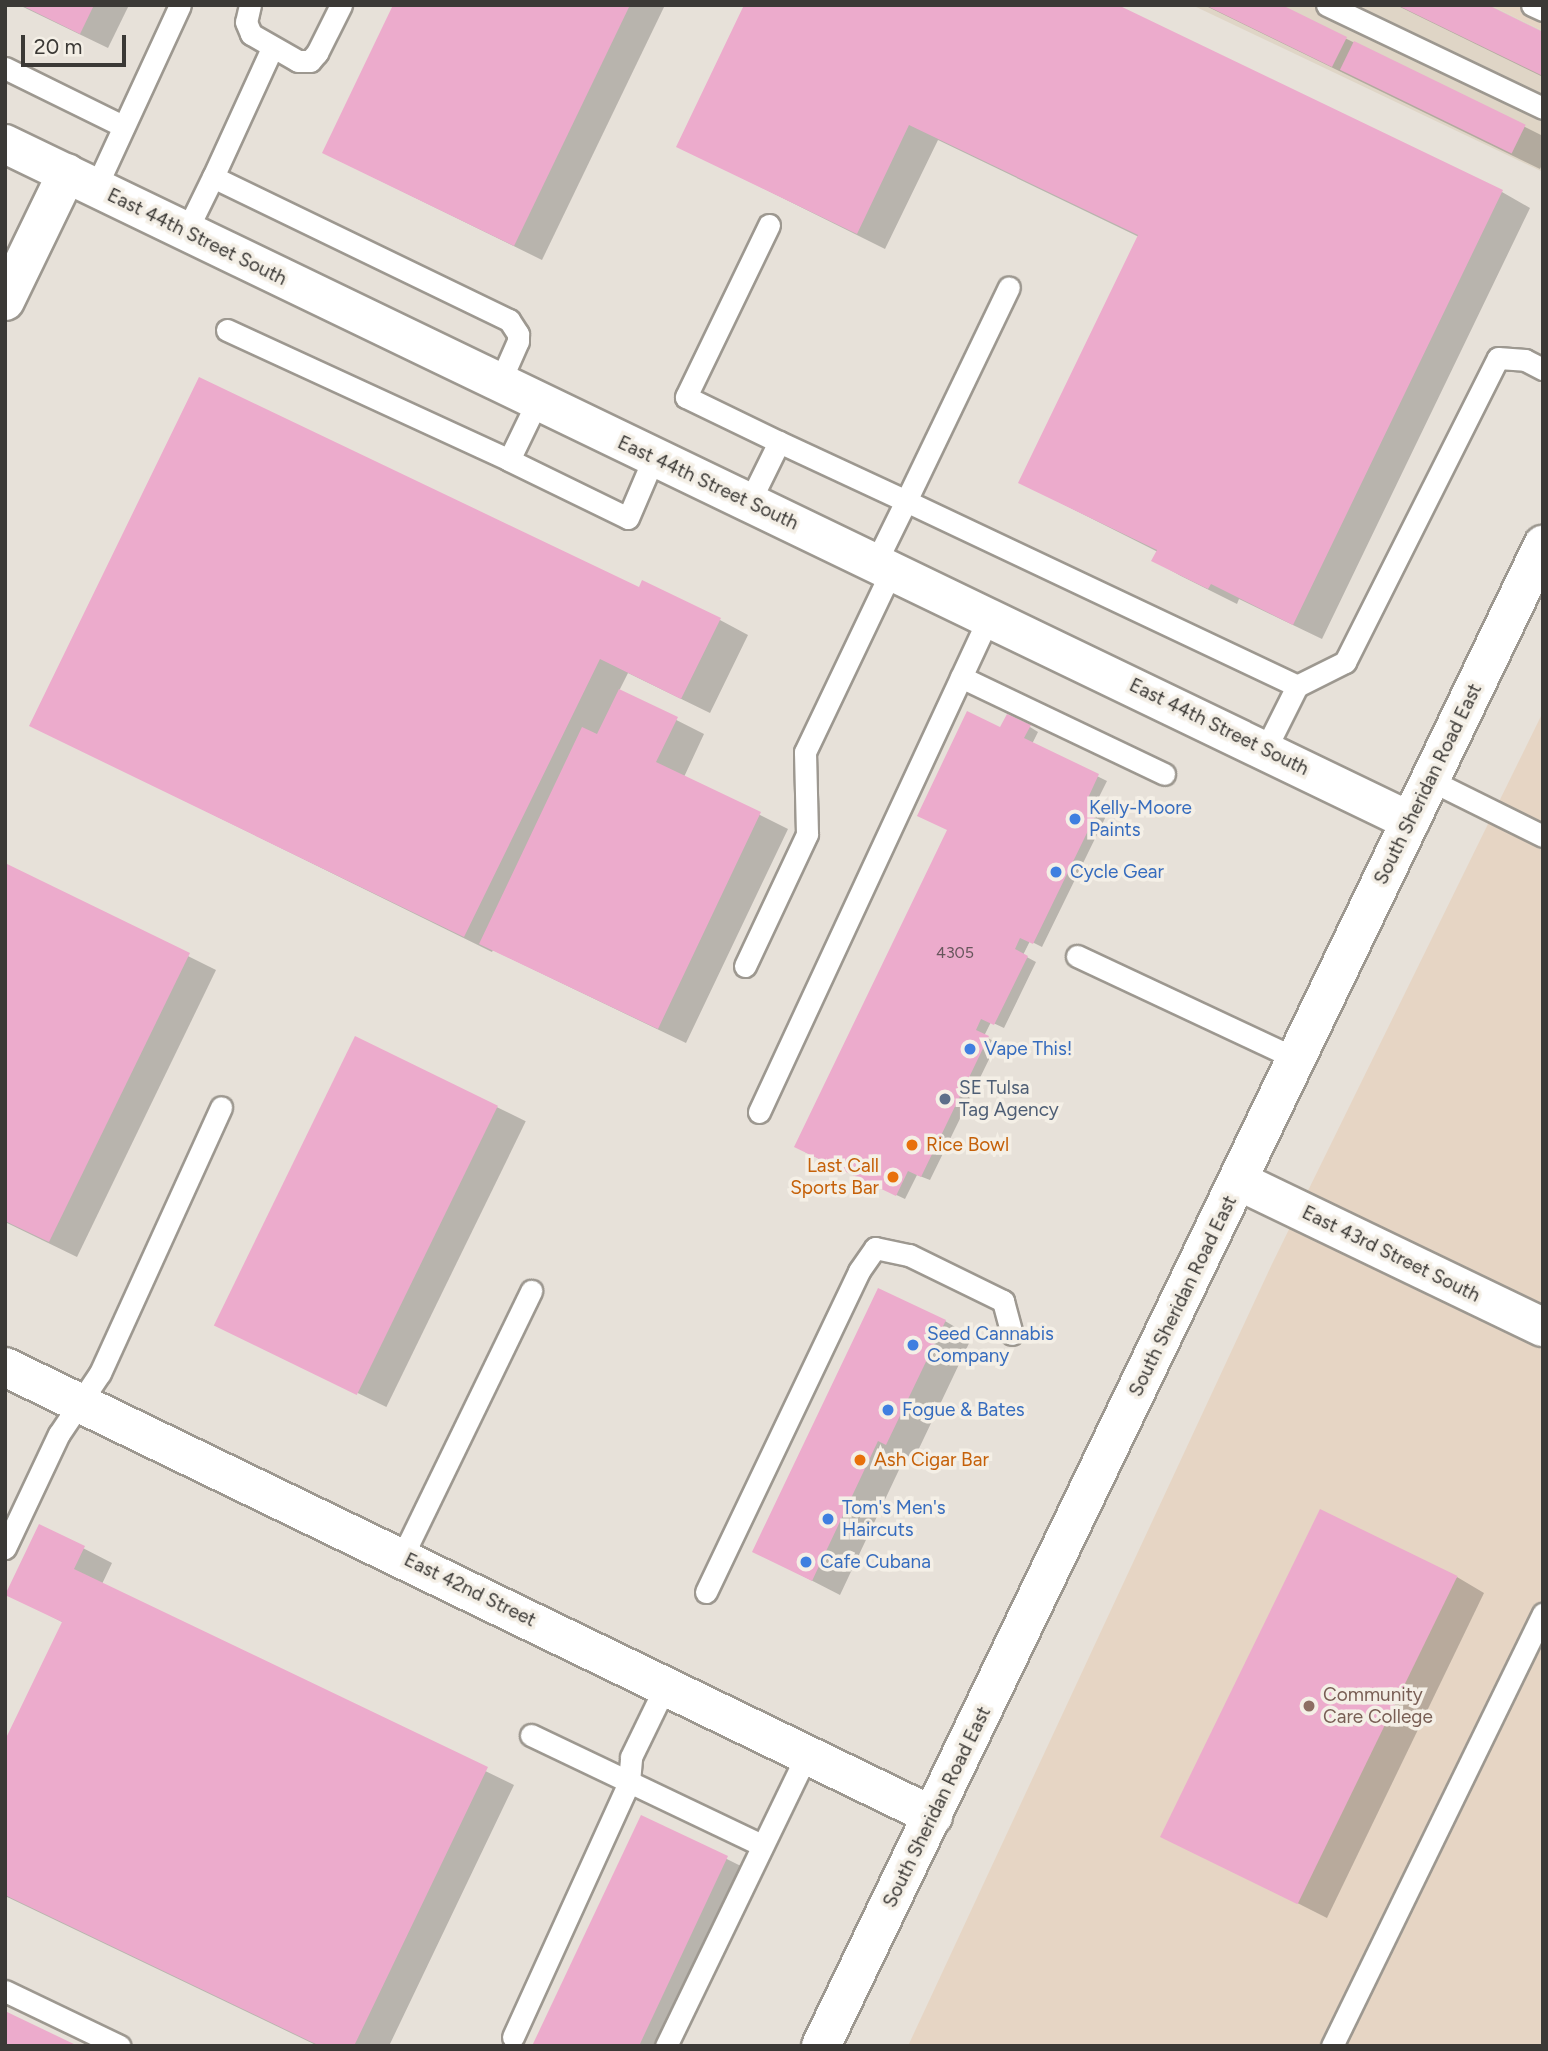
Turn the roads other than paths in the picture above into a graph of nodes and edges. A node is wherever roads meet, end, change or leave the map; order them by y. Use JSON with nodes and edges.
{"nodes":[{"id":1,"x":180,"y":5,"type":"edge"},
{"id":2,"x":250,"y":5,"type":"edge"},
{"id":3,"x":341,"y":5,"type":"edge"},
{"id":4,"x":1327,"y":5,"type":"edge"},
{"id":5,"x":1532,"y":5,"type":"edge"},
{"id":6,"x":1543,"y":10,"type":"edge"},
{"id":7,"x":272,"y":48,"type":"junction"},
{"id":8,"x":5,"y":68,"type":"edge"},
{"id":9,"x":1543,"y":108,"type":"edge"},
{"id":10,"x":123,"y":125,"type":"junction"},
{"id":11,"x":5,"y":144,"type":"edge"},
{"id":12,"x":212,"y":177,"type":"junction"},
{"id":13,"x":81,"y":180,"type":"junction"},
{"id":14,"x":769,"y":225,"type":"dead end"},
{"id":15,"x":186,"y":232,"type":"junction"},
{"id":16,"x":1009,"y":288,"type":"dead end"},
{"id":17,"x":5,"y":301,"type":"edge"},
{"id":18,"x":227,"y":330,"type":"dead end"},
{"id":19,"x":1543,"y":369,"type":"edge"},
{"id":20,"x":499,"y":384,"type":"junction"},
{"id":21,"x":537,"y":402,"type":"junction"},
{"id":22,"x":779,"y":442,"type":"junction"},
{"id":23,"x":654,"y":457,"type":"junction"},
{"id":24,"x":509,"y":460,"type":"junction"},
{"id":25,"x":906,"y":501,"type":"junction"},
{"id":26,"x":749,"y":503,"type":"junction"},
{"id":27,"x":1543,"y":545,"type":"edge"},
{"id":28,"x":884,"y":566,"type":"junction"},
{"id":29,"x":989,"y":617,"type":"junction"},
{"id":30,"x":961,"y":677,"type":"junction"},
{"id":31,"x":1297,"y":686,"type":"junction"},
{"id":32,"x":1265,"y":750,"type":"junction"},
{"id":33,"x":1164,"y":774,"type":"dead end"},
{"id":34,"x":1430,"y":780,"type":"junction"},
{"id":35,"x":1410,"y":821,"type":"junction"},
{"id":36,"x":1542,"y":836,"type":"edge"},
{"id":37,"x":1077,"y":956,"type":"dead end"},
{"id":38,"x":745,"y":966,"type":"dead end"},
{"id":39,"x":1297,"y":1059,"type":"junction"},
{"id":40,"x":221,"y":1107,"type":"dead end"},
{"id":41,"x":759,"y":1112,"type":"dead end"},
{"id":42,"x":1239,"y":1181,"type":"junction"},
{"id":43,"x":531,"y":1292,"type":"dead end"},
{"id":44,"x":1543,"y":1326,"type":"edge"},
{"id":45,"x":1012,"y":1334,"type":"dead end"},
{"id":46,"x":5,"y":1367,"type":"edge"},
{"id":47,"x":81,"y":1403,"type":"junction"},
{"id":48,"x":5,"y":1548,"type":"edge"},
{"id":49,"x":402,"y":1557,"type":"junction"},
{"id":50,"x":706,"y":1591,"type":"dead end"},
{"id":51,"x":1543,"y":1614,"type":"edge"},
{"id":52,"x":666,"y":1685,"type":"junction"},
{"id":53,"x":531,"y":1735,"type":"dead end"},
{"id":54,"x":808,"y":1752,"type":"junction"},
{"id":55,"x":629,"y":1782,"type":"junction"},
{"id":56,"x":933,"y":1816,"type":"junction"},
{"id":57,"x":762,"y":1845,"type":"junction"},
{"id":58,"x":5,"y":1991,"type":"edge"},
{"id":59,"x":513,"y":2037,"type":"dead end"},
{"id":60,"x":120,"y":2046,"type":"edge"},
{"id":61,"x":666,"y":2046,"type":"edge"},
{"id":62,"x":821,"y":2046,"type":"edge"},
{"id":63,"x":1332,"y":2046,"type":"edge"}],
"edges":[{"from":1,"to":10,"type":"lane"},
{"from":2,"to":7,"type":"lane"},
{"from":3,"to":7,"type":"lane"},
{"from":4,"to":9,"type":"lane"},
{"from":5,"to":6,"type":"lane"},
{"from":7,"to":12,"type":"lane"},
{"from":8,"to":10,"type":"lane"},
{"from":10,"to":13,"type":"lane"},
{"from":11,"to":13,"type":"street","name":"East 44th Street South"},
{"from":12,"to":15,"type":"lane"},
{"from":12,"to":20,"type":"lane"},
{"from":13,"to":15,"type":"street","name":"East 44th Street South"},
{"from":13,"to":17,"type":"street"},
{"from":14,"to":22,"type":"lane"},
{"from":15,"to":20,"type":"street","name":"East 44th Street South"},
{"from":16,"to":25,"type":"lane"},
{"from":18,"to":24,"type":"lane"},
{"from":19,"to":31,"type":"lane"},
{"from":20,"to":21,"type":"street","name":"East 44th Street South"},
{"from":21,"to":23,"type":"street","name":"East 44th Street South"},
{"from":21,"to":24,"type":"lane"},
{"from":22,"to":25,"type":"lane"},
{"from":22,"to":26,"type":"lane"},
{"from":23,"to":24,"type":"lane"},
{"from":23,"to":26,"type":"street","name":"East 44th Street South"},
{"from":25,"to":28,"type":"lane"},
{"from":25,"to":31,"type":"lane"},
{"from":26,"to":28,"type":"street","name":"East 44th Street South"},
{"from":27,"to":34,"type":"street","name":"South Sheridan Road East"},
{"from":28,"to":29,"type":"street","name":"East 44th Street South"},
{"from":28,"to":38,"type":"lane"},
{"from":29,"to":30,"type":"lane"},
{"from":29,"to":32,"type":"street","name":"East 44th Street South"},
{"from":30,"to":33,"type":"lane"},
{"from":30,"to":41,"type":"lane"},
{"from":31,"to":32,"type":"lane"},
{"from":32,"to":35,"type":"street","name":"East 44th Street South"},
{"from":34,"to":35,"type":"street","name":"South Sheridan Road East"},
{"from":34,"to":36,"type":"lane"},
{"from":35,"to":39,"type":"street","name":"South Sheridan Road East"},
{"from":37,"to":39,"type":"lane"},
{"from":39,"to":42,"type":"street","name":"South Sheridan Road East"},
{"from":40,"to":47,"type":"lane"},
{"from":42,"to":44,"type":"street","name":"East 43rd Street South"},
{"from":42,"to":56,"type":"street","name":"South Sheridan Road East"},
{"from":43,"to":49,"type":"lane"},
{"from":45,"to":50,"type":"lane"},
{"from":46,"to":47,"type":"street","name":"East 42nd Street"},
{"from":47,"to":48,"type":"lane"},
{"from":47,"to":49,"type":"street","name":"East 42nd Street"},
{"from":49,"to":52,"type":"street","name":"East 42nd Street"},
{"from":51,"to":63,"type":"lane"},
{"from":52,"to":54,"type":"street","name":"East 42nd Street"},
{"from":52,"to":55,"type":"lane"},
{"from":53,"to":55,"type":"lane"},
{"from":54,"to":56,"type":"street","name":"East 42nd Street"},
{"from":54,"to":57,"type":"lane"},
{"from":55,"to":57,"type":"lane"},
{"from":55,"to":59,"type":"lane"},
{"from":56,"to":62,"type":"street","name":"South Sheridan Road East"},
{"from":57,"to":61,"type":"lane"},
{"from":58,"to":60,"type":"lane"}]}
